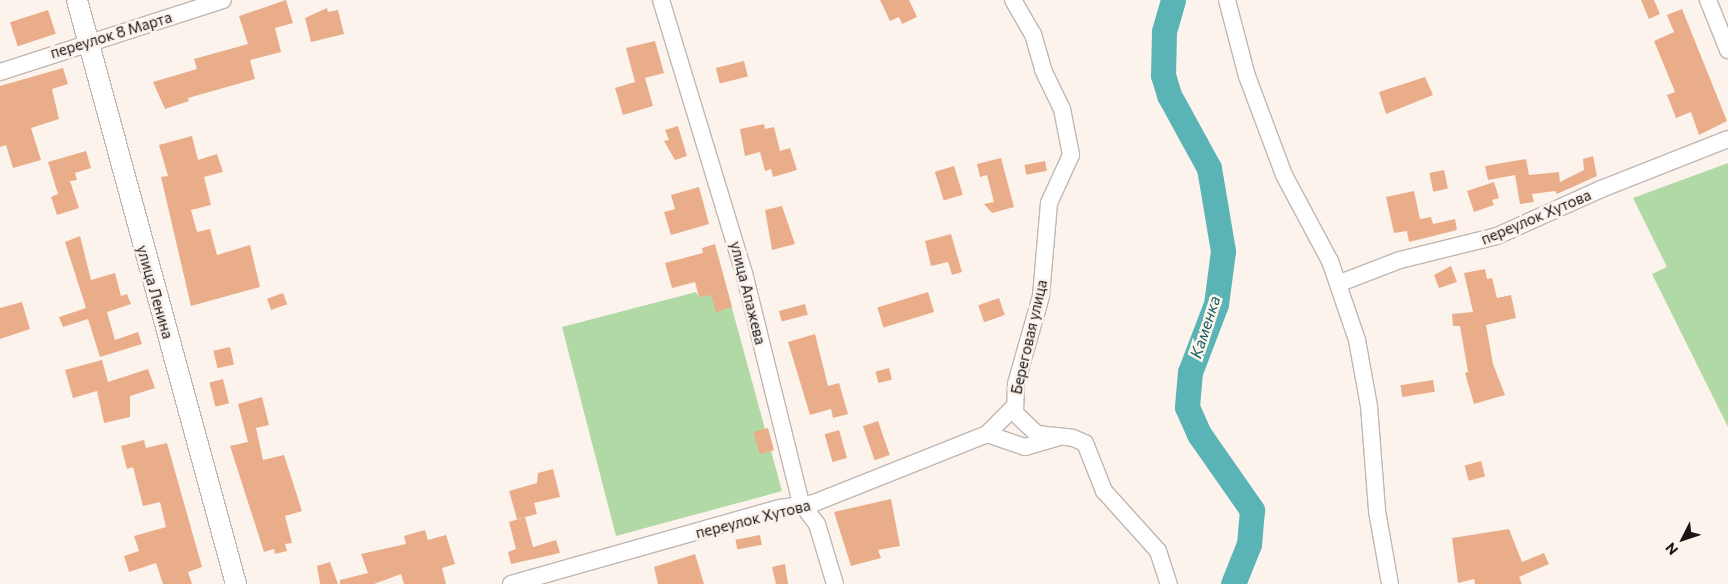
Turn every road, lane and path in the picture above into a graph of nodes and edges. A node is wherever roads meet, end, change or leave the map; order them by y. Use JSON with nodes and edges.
{"nodes":[{"id":1,"x":77,"y":0,"type":"edge"},
{"id":2,"x":223,"y":0,"type":"edge"},
{"id":3,"x":661,"y":0,"type":"edge"},
{"id":4,"x":1014,"y":0,"type":"edge"},
{"id":5,"x":1226,"y":0,"type":"edge"},
{"id":6,"x":1708,"y":0,"type":"edge"},
{"id":7,"x":88,"y":42,"type":"junction"},
{"id":8,"x":1728,"y":50,"type":"edge"},
{"id":9,"x":0,"y":72,"type":"edge"},
{"id":10,"x":1728,"y":139,"type":"edge"},
{"id":11,"x":1340,"y":282,"type":"junction"},
{"id":12,"x":1014,"y":407,"type":"junction"},
{"id":13,"x":987,"y":434,"type":"junction"},
{"id":14,"x":1057,"y":438,"type":"junction"},
{"id":15,"x":802,"y":503,"type":"junction"},
{"id":16,"x":236,"y":584,"type":"edge"},
{"id":17,"x":511,"y":584,"type":"edge"},
{"id":18,"x":836,"y":584,"type":"edge"},
{"id":19,"x":1168,"y":584,"type":"edge"},
{"id":20,"x":1390,"y":584,"type":"edge"}],
"edges":[{"from":1,"to":7,"type":"street","name":"улица Ленина"},
{"from":2,"to":7,"type":"street","name":"переулок 8 Марта"},
{"from":3,"to":15,"type":"street","name":"улица Апажева"},
{"from":4,"to":12,"type":"street","name":"Береговая улица"},
{"from":5,"to":11,"type":"street"},
{"from":6,"to":8,"type":"street"},
{"from":7,"to":9,"type":"street","name":"переулок 8 Марта"},
{"from":7,"to":16,"type":"street","name":"улица Ленина"},
{"from":10,"to":11,"type":"street","name":"переулок Хутова"},
{"from":11,"to":20,"type":"street"},
{"from":12,"to":13,"type":"street"},
{"from":12,"to":14,"type":"street","name":"Береговая улица"},
{"from":13,"to":14,"type":"street"},
{"from":13,"to":15,"type":"street","name":"переулок Хутова"},
{"from":14,"to":19,"type":"street","name":"Береговая улица"},
{"from":15,"to":17,"type":"street","name":"переулок Хутова"},
{"from":15,"to":18,"type":"street","name":"улица Апажева"}]}
